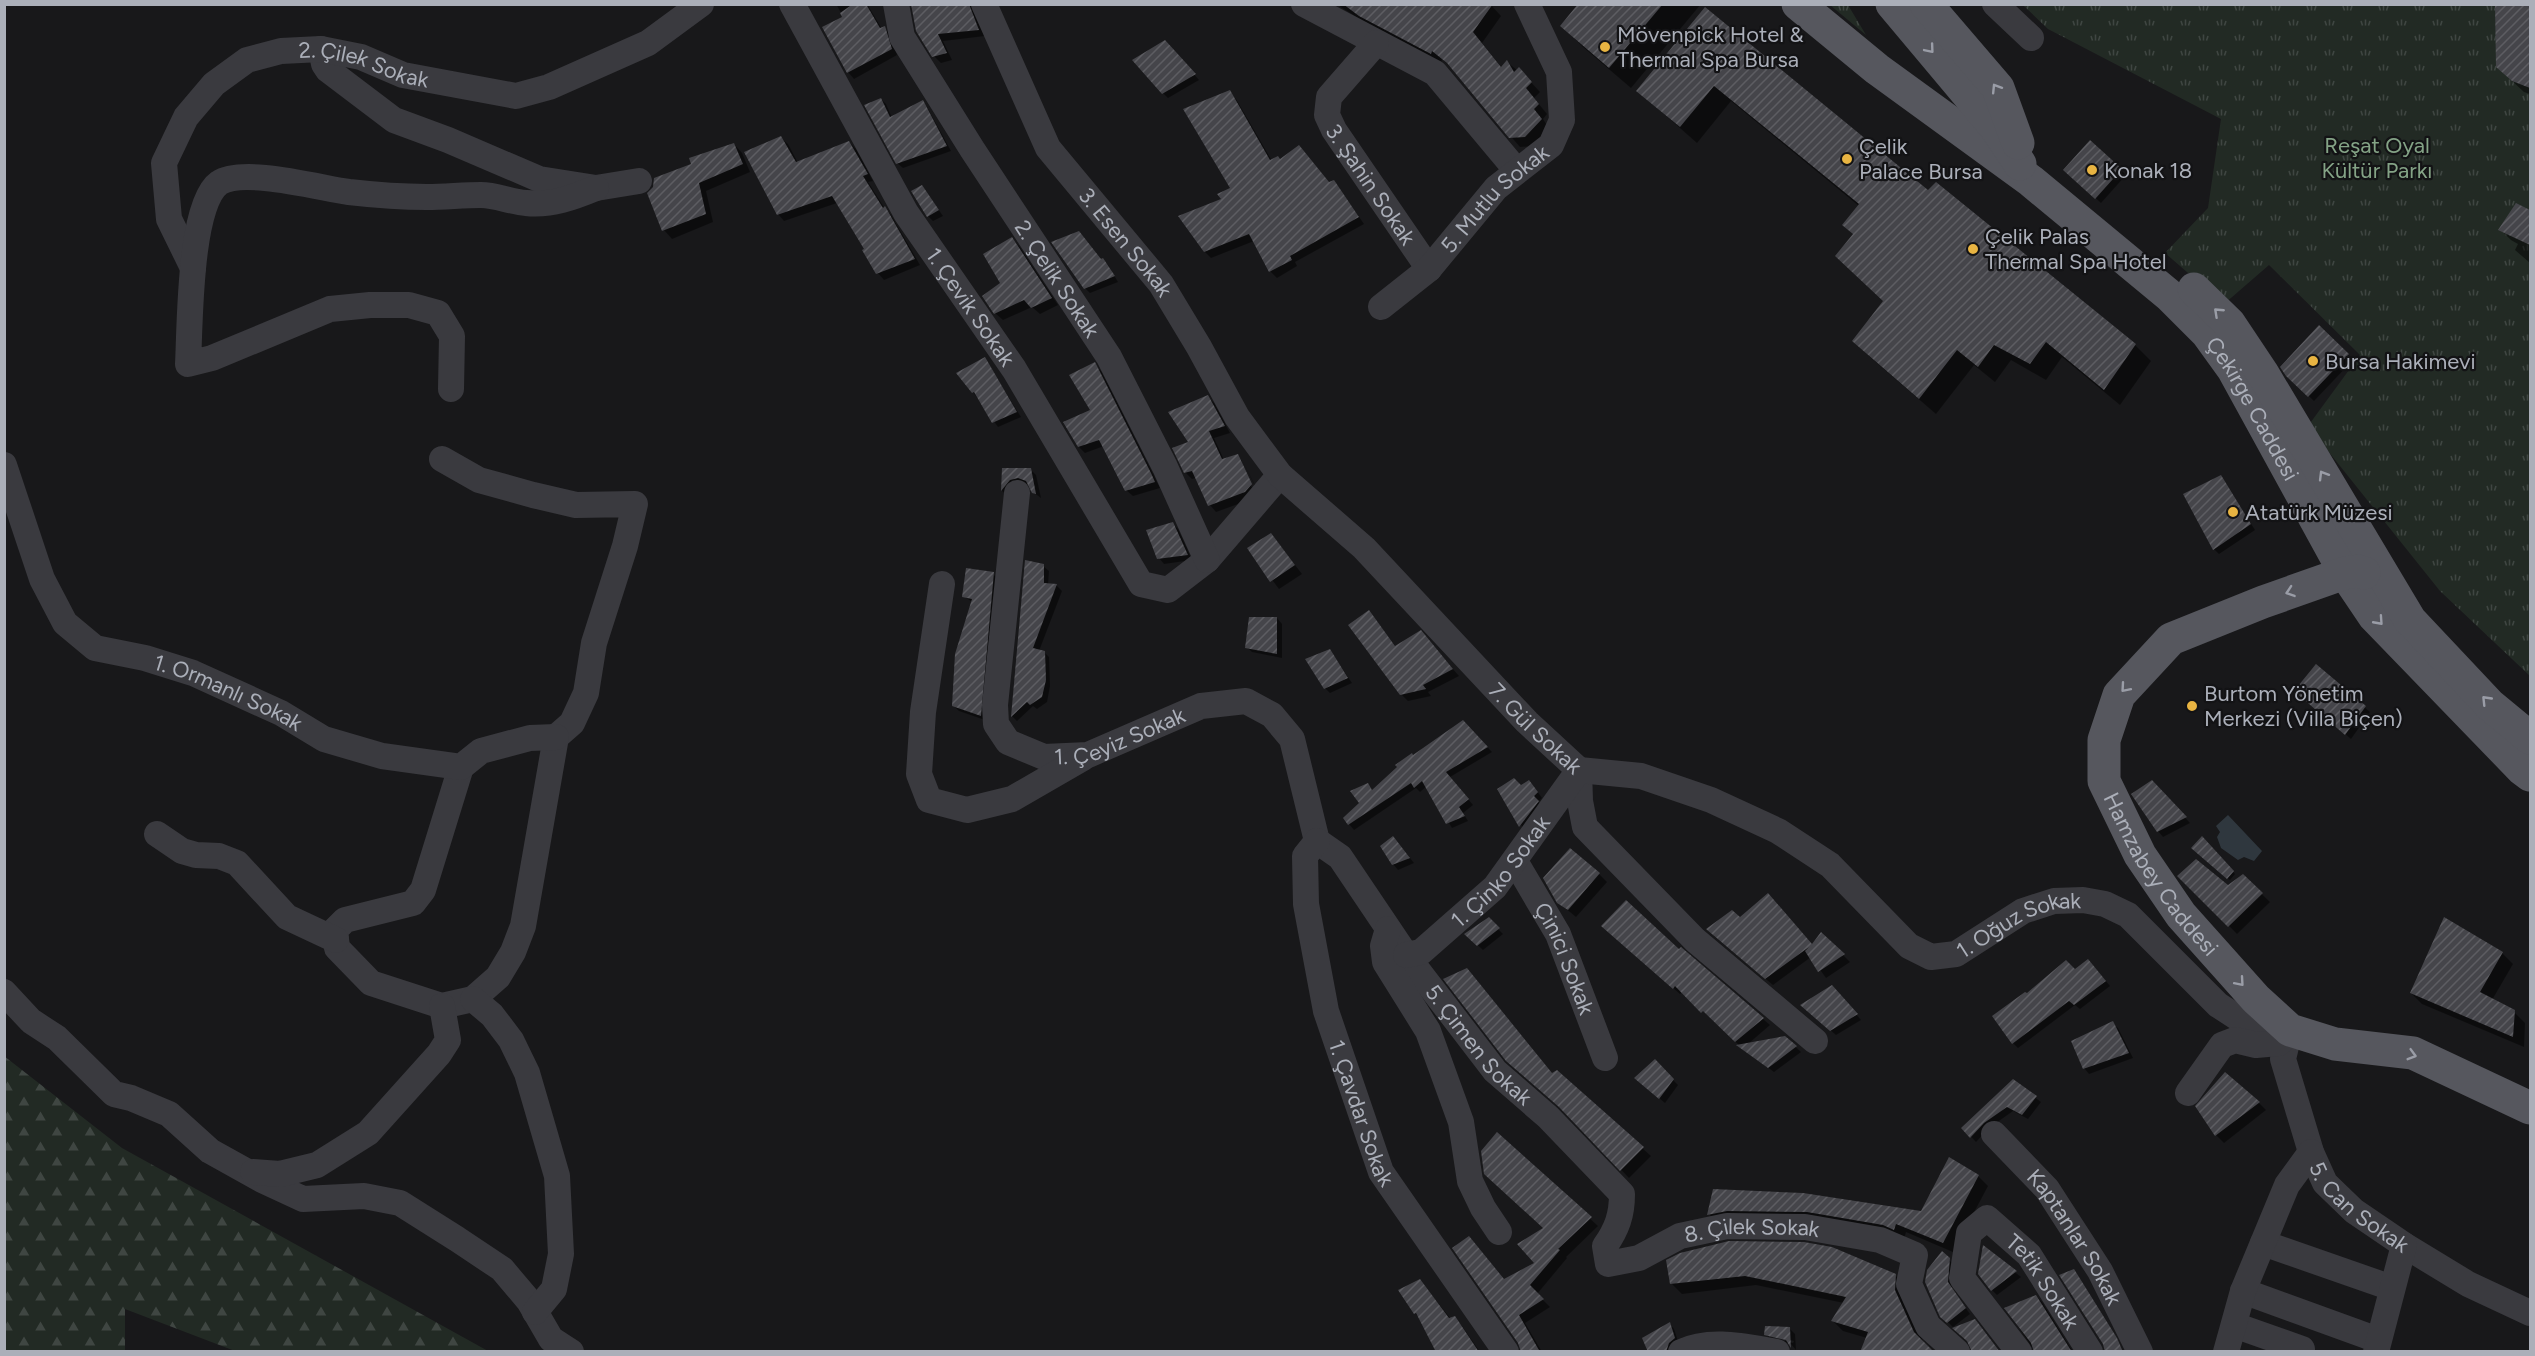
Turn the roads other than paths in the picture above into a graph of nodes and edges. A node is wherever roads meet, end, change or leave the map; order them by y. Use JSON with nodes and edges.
{"nodes":[{"id":1,"x":701,"y":4,"type":"edge"},
{"id":2,"x":792,"y":4,"type":"edge"},
{"id":3,"x":896,"y":4,"type":"edge"},
{"id":4,"x":984,"y":4,"type":"edge"},
{"id":5,"x":1304,"y":4,"type":"edge"},
{"id":6,"x":1527,"y":4,"type":"edge"},
{"id":7,"x":1798,"y":4,"type":"edge"},
{"id":8,"x":1892,"y":4,"type":"edge"},
{"id":9,"x":1926,"y":4,"type":"edge"},
{"id":10,"x":1995,"y":4,"type":"edge"},
{"id":11,"x":2031,"y":38,"type":"dead end"},
{"id":12,"x":1376,"y":43,"type":"junction"},
{"id":13,"x":321,"y":49,"type":"junction"},
{"id":14,"x":1517,"y":171,"type":"junction"},
{"id":15,"x":639,"y":181,"type":"dead end"},
{"id":16,"x":2031,"y":182,"type":"junction"},
{"id":17,"x":596,"y":188,"type":"junction"},
{"id":18,"x":193,"y":268,"type":"junction"},
{"id":19,"x":1429,"y":269,"type":"junction"},
{"id":20,"x":1381,"y":307,"type":"dead end"},
{"id":21,"x":451,"y":389,"type":"dead end"},
{"id":22,"x":442,"y":459,"type":"dead end"},
{"id":23,"x":4,"y":465,"type":"edge"},
{"id":24,"x":1280,"y":475,"type":"junction"},
{"id":25,"x":1017,"y":493,"type":"dead end"},
{"id":26,"x":1207,"y":560,"type":"junction"},
{"id":27,"x":2345,"y":573,"type":"junction"},
{"id":28,"x":942,"y":584,"type":"dead end"},
{"id":29,"x":2392,"y":592,"type":"junction"},
{"id":30,"x":556,"y":737,"type":"junction"},
{"id":31,"x":2530,"y":738,"type":"edge"},
{"id":32,"x":1088,"y":755,"type":"junction"},
{"id":33,"x":461,"y":767,"type":"junction"},
{"id":34,"x":1579,"y":770,"type":"junction"},
{"id":35,"x":2530,"y":775,"type":"edge"},
{"id":36,"x":157,"y":834,"type":"dead end"},
{"id":37,"x":1317,"y":841,"type":"junction"},
{"id":38,"x":1515,"y":861,"type":"junction"},
{"id":39,"x":1388,"y":929,"type":"junction"},
{"id":40,"x":336,"y":940,"type":"junction"},
{"id":41,"x":1406,"y":955,"type":"junction"},
{"id":42,"x":4,"y":992,"type":"edge"},
{"id":43,"x":473,"y":999,"type":"junction"},
{"id":44,"x":442,"y":1006,"type":"junction"},
{"id":45,"x":2290,"y":1030,"type":"junction"},
{"id":46,"x":1815,"y":1041,"type":"dead end"},
{"id":47,"x":1605,"y":1058,"type":"dead end"},
{"id":48,"x":2188,"y":1093,"type":"dead end"},
{"id":49,"x":2530,"y":1108,"type":"edge"},
{"id":50,"x":1994,"y":1134,"type":"dead end"},
{"id":51,"x":2311,"y":1152,"type":"junction"},
{"id":52,"x":246,"y":1171,"type":"junction"},
{"id":53,"x":1499,"y":1232,"type":"dead end"},
{"id":54,"x":2263,"y":1243,"type":"junction"},
{"id":55,"x":2404,"y":1245,"type":"junction"},
{"id":56,"x":1605,"y":1246,"type":"joint"},
{"id":57,"x":2392,"y":1287,"type":"junction"},
{"id":58,"x":2243,"y":1291,"type":"junction"},
{"id":59,"x":535,"y":1312,"type":"junction"},
{"id":60,"x":2530,"y":1313,"type":"edge"},
{"id":61,"x":2314,"y":1317,"type":"junction"},
{"id":62,"x":2234,"y":1324,"type":"junction"},
{"id":63,"x":2377,"y":1346,"type":"edge"},
{"id":64,"x":2302,"y":1350,"type":"edge"},
{"id":65,"x":571,"y":1352,"type":"edge"},
{"id":66,"x":1506,"y":1352,"type":"edge"},
{"id":67,"x":1681,"y":1352,"type":"edge"},
{"id":68,"x":1777,"y":1352,"type":"edge"},
{"id":69,"x":1956,"y":1352,"type":"edge"},
{"id":70,"x":2019,"y":1352,"type":"edge"},
{"id":71,"x":2090,"y":1352,"type":"edge"},
{"id":72,"x":2140,"y":1352,"type":"edge"},
{"id":73,"x":2226,"y":1352,"type":"edge"}],
"edges":[{"from":1,"to":13,"type":"street","name":"2. Çilek Sokak"},
{"from":2,"to":26,"type":"street","name":"1. Çevik Sokak"},
{"from":3,"to":26,"type":"street","name":"2. Çelik Sokak"},
{"from":4,"to":24,"type":"street","name":"3. Esen Sokak"},
{"from":5,"to":12,"type":"street"},
{"from":6,"to":14,"type":"street","name":"5. Mutlu Sokak"},
{"from":7,"to":16,"type":"main road","name":"Çekirge Caddesi"},
{"from":8,"to":16,"type":"main road","one_way":true},
{"from":16,"to":9,"type":"main road","one_way":true},
{"from":10,"to":11,"type":"street"},
{"from":12,"to":14,"type":"street"},
{"from":12,"to":19,"type":"street","name":"3. Şahin Sokak"},
{"from":13,"to":17,"type":"street"},
{"from":13,"to":18,"type":"street","name":"2. Çilek Sokak"},
{"from":14,"to":19,"type":"street","name":"5. Mutlu Sokak"},
{"from":15,"to":17,"type":"street"},
{"from":16,"to":27,"type":"main road","name":"Çekirge Caddesi"},
{"from":29,"to":16,"type":"main road","name":"Çekirge Caddesi","one_way":true},
{"from":17,"to":18,"type":"street"},
{"from":18,"to":21,"type":"street"},
{"from":19,"to":20,"type":"street","name":"5. Mutlu Sokak"},
{"from":22,"to":30,"type":"street"},
{"from":23,"to":33,"type":"street","name":"1. Ormanlı Sokak"},
{"from":24,"to":26,"type":"street"},
{"from":24,"to":34,"type":"street","name":"7. Gül Sokak"},
{"from":25,"to":32,"type":"street","name":"1. Çeyiz Sokak"},
{"from":27,"to":29,"type":"main road"},
{"from":27,"to":35,"type":"main road","name":"Çekirge Caddesi","one_way":true},
{"from":27,"to":45,"type":"main road","name":"Hamzabey Caddesi","one_way":true},
{"from":28,"to":32,"type":"street"},
{"from":31,"to":29,"type":"main road","name":"Çekirge Caddesi","one_way":true},
{"from":30,"to":33,"type":"street"},
{"from":30,"to":43,"type":"street"},
{"from":32,"to":37,"type":"street","name":"1. Çeyiz Sokak"},
{"from":33,"to":40,"type":"street"},
{"from":34,"to":38,"type":"street","name":"1. Çinko Sokak"},
{"from":34,"to":45,"type":"street","name":"1. Oğuz Sokak"},
{"from":34,"to":46,"type":"street","name":"7. Gül Sokak"},
{"from":36,"to":40,"type":"street"},
{"from":37,"to":39,"type":"street","name":"5. Çimen Sokak"},
{"from":37,"to":66,"type":"street","name":"1. Çavdar Sokak"},
{"from":38,"to":41,"type":"street","name":"1. Çinko Sokak"},
{"from":38,"to":47,"type":"street","name":"Çinici Sokak"},
{"from":39,"to":41,"type":"street","name":"5. Çimen Sokak"},
{"from":39,"to":53,"type":"street"},
{"from":40,"to":44,"type":"street"},
{"from":41,"to":56,"type":"street","name":"5. Çimen Sokak"},
{"from":42,"to":52,"type":"street"},
{"from":43,"to":44,"type":"street"},
{"from":43,"to":59,"type":"street"},
{"from":44,"to":52,"type":"street"},
{"from":45,"to":48,"type":"street"},
{"from":45,"to":49,"type":"main road","name":"Hamzabey Caddesi","one_way":true},
{"from":45,"to":51,"type":"street","name":"5. Can Sokak"},
{"from":50,"to":72,"type":"street","name":"Kaptanlar Sokak"},
{"from":51,"to":54,"type":"street"},
{"from":51,"to":55,"type":"street","name":"5. Can Sokak"},
{"from":52,"to":59,"type":"street"},
{"from":54,"to":57,"type":"street"},
{"from":54,"to":58,"type":"street"},
{"from":55,"to":57,"type":"street"},
{"from":55,"to":60,"type":"street","name":"5. Can Sokak"},
{"from":56,"to":69,"type":"street","name":"8. Çilek Sokak"},
{"from":57,"to":63,"type":"street"},
{"from":58,"to":61,"type":"street"},
{"from":58,"to":62,"type":"street"},
{"from":59,"to":65,"type":"street"},
{"from":61,"to":63,"type":"street"},
{"from":61,"to":64,"type":"street"},
{"from":62,"to":64,"type":"street"},
{"from":62,"to":73,"type":"street"},
{"from":67,"to":68,"type":"street"},
{"from":70,"to":71,"type":"street","name":"Tetik Sokak"}]}
